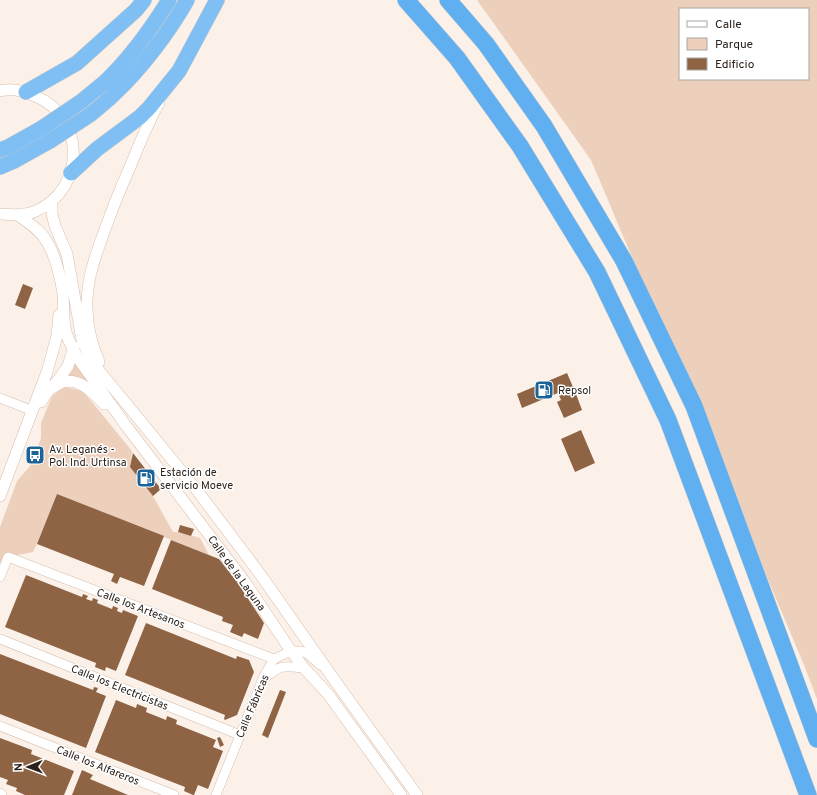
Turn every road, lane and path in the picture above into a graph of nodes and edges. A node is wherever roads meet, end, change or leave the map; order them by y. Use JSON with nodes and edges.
{"nodes":[{"id":1,"x":144,"y":0,"type":"edge"},
{"id":2,"x":169,"y":0,"type":"edge"},
{"id":3,"x":187,"y":0,"type":"edge"},
{"id":4,"x":217,"y":0,"type":"edge"},
{"id":5,"x":406,"y":0,"type":"edge"},
{"id":6,"x":448,"y":0,"type":"edge"},
{"id":7,"x":464,"y":68,"type":"junction"},
{"id":8,"x":179,"y":71,"type":"junction"},
{"id":9,"x":0,"y":91,"type":"edge"},
{"id":10,"x":26,"y":92,"type":"junction"},
{"id":11,"x":498,"y":133,"type":"dead end"},
{"id":12,"x":0,"y":150,"type":"edge"},
{"id":13,"x":0,"y":166,"type":"edge"},
{"id":14,"x":71,"y":173,"type":"junction"},
{"id":15,"x":52,"y":201,"type":"junction"},
{"id":16,"x":0,"y":214,"type":"edge"},
{"id":17,"x":18,"y":215,"type":"junction"},
{"id":18,"x":58,"y":270,"type":"junction"},
{"id":19,"x":72,"y":279,"type":"junction"},
{"id":20,"x":73,"y":351,"type":"junction"},
{"id":21,"x":48,"y":391,"type":"junction"},
{"id":22,"x":118,"y":394,"type":"junction"},
{"id":23,"x":0,"y":398,"type":"edge"},
{"id":24,"x":33,"y":411,"type":"junction"},
{"id":25,"x":127,"y":427,"type":"junction"},
{"id":26,"x":0,"y":496,"type":"edge"},
{"id":27,"x":0,"y":577,"type":"edge"},
{"id":28,"x":0,"y":639,"type":"edge"},
{"id":29,"x":291,"y":651,"type":"junction"},
{"id":30,"x":274,"y":659,"type":"junction"},
{"id":31,"x":304,"y":668,"type":"junction"},
{"id":32,"x":331,"y":675,"type":"junction"},
{"id":33,"x":261,"y":682,"type":"junction"},
{"id":34,"x":763,"y":699,"type":"dead end"},
{"id":35,"x":0,"y":726,"type":"edge"},
{"id":36,"x":240,"y":734,"type":"junction"},
{"id":37,"x":817,"y":739,"type":"edge"},
{"id":38,"x":794,"y":756,"type":"junction"},
{"id":39,"x":0,"y":793,"type":"edge"},
{"id":40,"x":2,"y":795,"type":"edge"},
{"id":41,"x":174,"y":795,"type":"edge"},
{"id":42,"x":216,"y":795,"type":"edge"},
{"id":43,"x":401,"y":795,"type":"edge"},
{"id":44,"x":417,"y":795,"type":"edge"},
{"id":45,"x":808,"y":795,"type":"edge"}],
"edges":[{"from":1,"to":10,"type":"highway"},
{"from":2,"to":12,"type":"highway","bridge":true},
{"from":3,"to":13,"type":"highway","bridge":true},
{"from":4,"to":8,"type":"highway"},
{"from":5,"to":7,"type":"highway"},
{"from":6,"to":37,"type":"highway"},
{"from":7,"to":11,"type":"highway"},
{"from":7,"to":38,"type":"highway"},
{"from":8,"to":14,"type":"highway"},
{"from":8,"to":22,"type":"street"},
{"from":9,"to":10,"type":"street"},
{"from":10,"to":14,"type":"street"},
{"from":14,"to":15,"type":"street"},
{"from":15,"to":17,"type":"street"},
{"from":15,"to":19,"type":"street"},
{"from":16,"to":17,"type":"street"},
{"from":17,"to":18,"type":"street"},
{"from":18,"to":20,"type":"street","name":"Calle de la Laguna"},
{"from":18,"to":24,"type":"street"},
{"from":19,"to":20,"type":"street"},
{"from":19,"to":22,"type":"street"},
{"from":20,"to":21,"type":"street"},
{"from":20,"to":25,"type":"street","name":"Calle de la Laguna"},
{"from":21,"to":24,"type":"street"},
{"from":21,"to":25,"type":"street"},
{"from":22,"to":32,"type":"street","name":"Calle de la Laguna"},
{"from":23,"to":24,"type":"street"},
{"from":24,"to":26,"type":"street"},
{"from":25,"to":29,"type":"street","name":"Calle de la Laguna"},
{"from":27,"to":30,"type":"street","name":"Calle los Artesanos"},
{"from":28,"to":36,"type":"street","name":"Calle los Electricistas"},
{"from":29,"to":30,"type":"street"},
{"from":29,"to":31,"type":"street","name":"Calle de la Laguna"},
{"from":29,"to":32,"type":"street"},
{"from":30,"to":33,"type":"street","name":"Calle Fábricas"},
{"from":31,"to":33,"type":"street"},
{"from":31,"to":43,"type":"street","name":"Calle de la Laguna"},
{"from":32,"to":44,"type":"street","name":"Calle de la Laguna"},
{"from":33,"to":36,"type":"street","name":"Calle Fábricas"},
{"from":34,"to":38,"type":"highway"},
{"from":35,"to":41,"type":"street","name":"Calle los Alfareros"},
{"from":36,"to":42,"type":"street","name":"Calle Fábricas"},
{"from":38,"to":45,"type":"highway"},
{"from":39,"to":40,"type":"street"}]}
